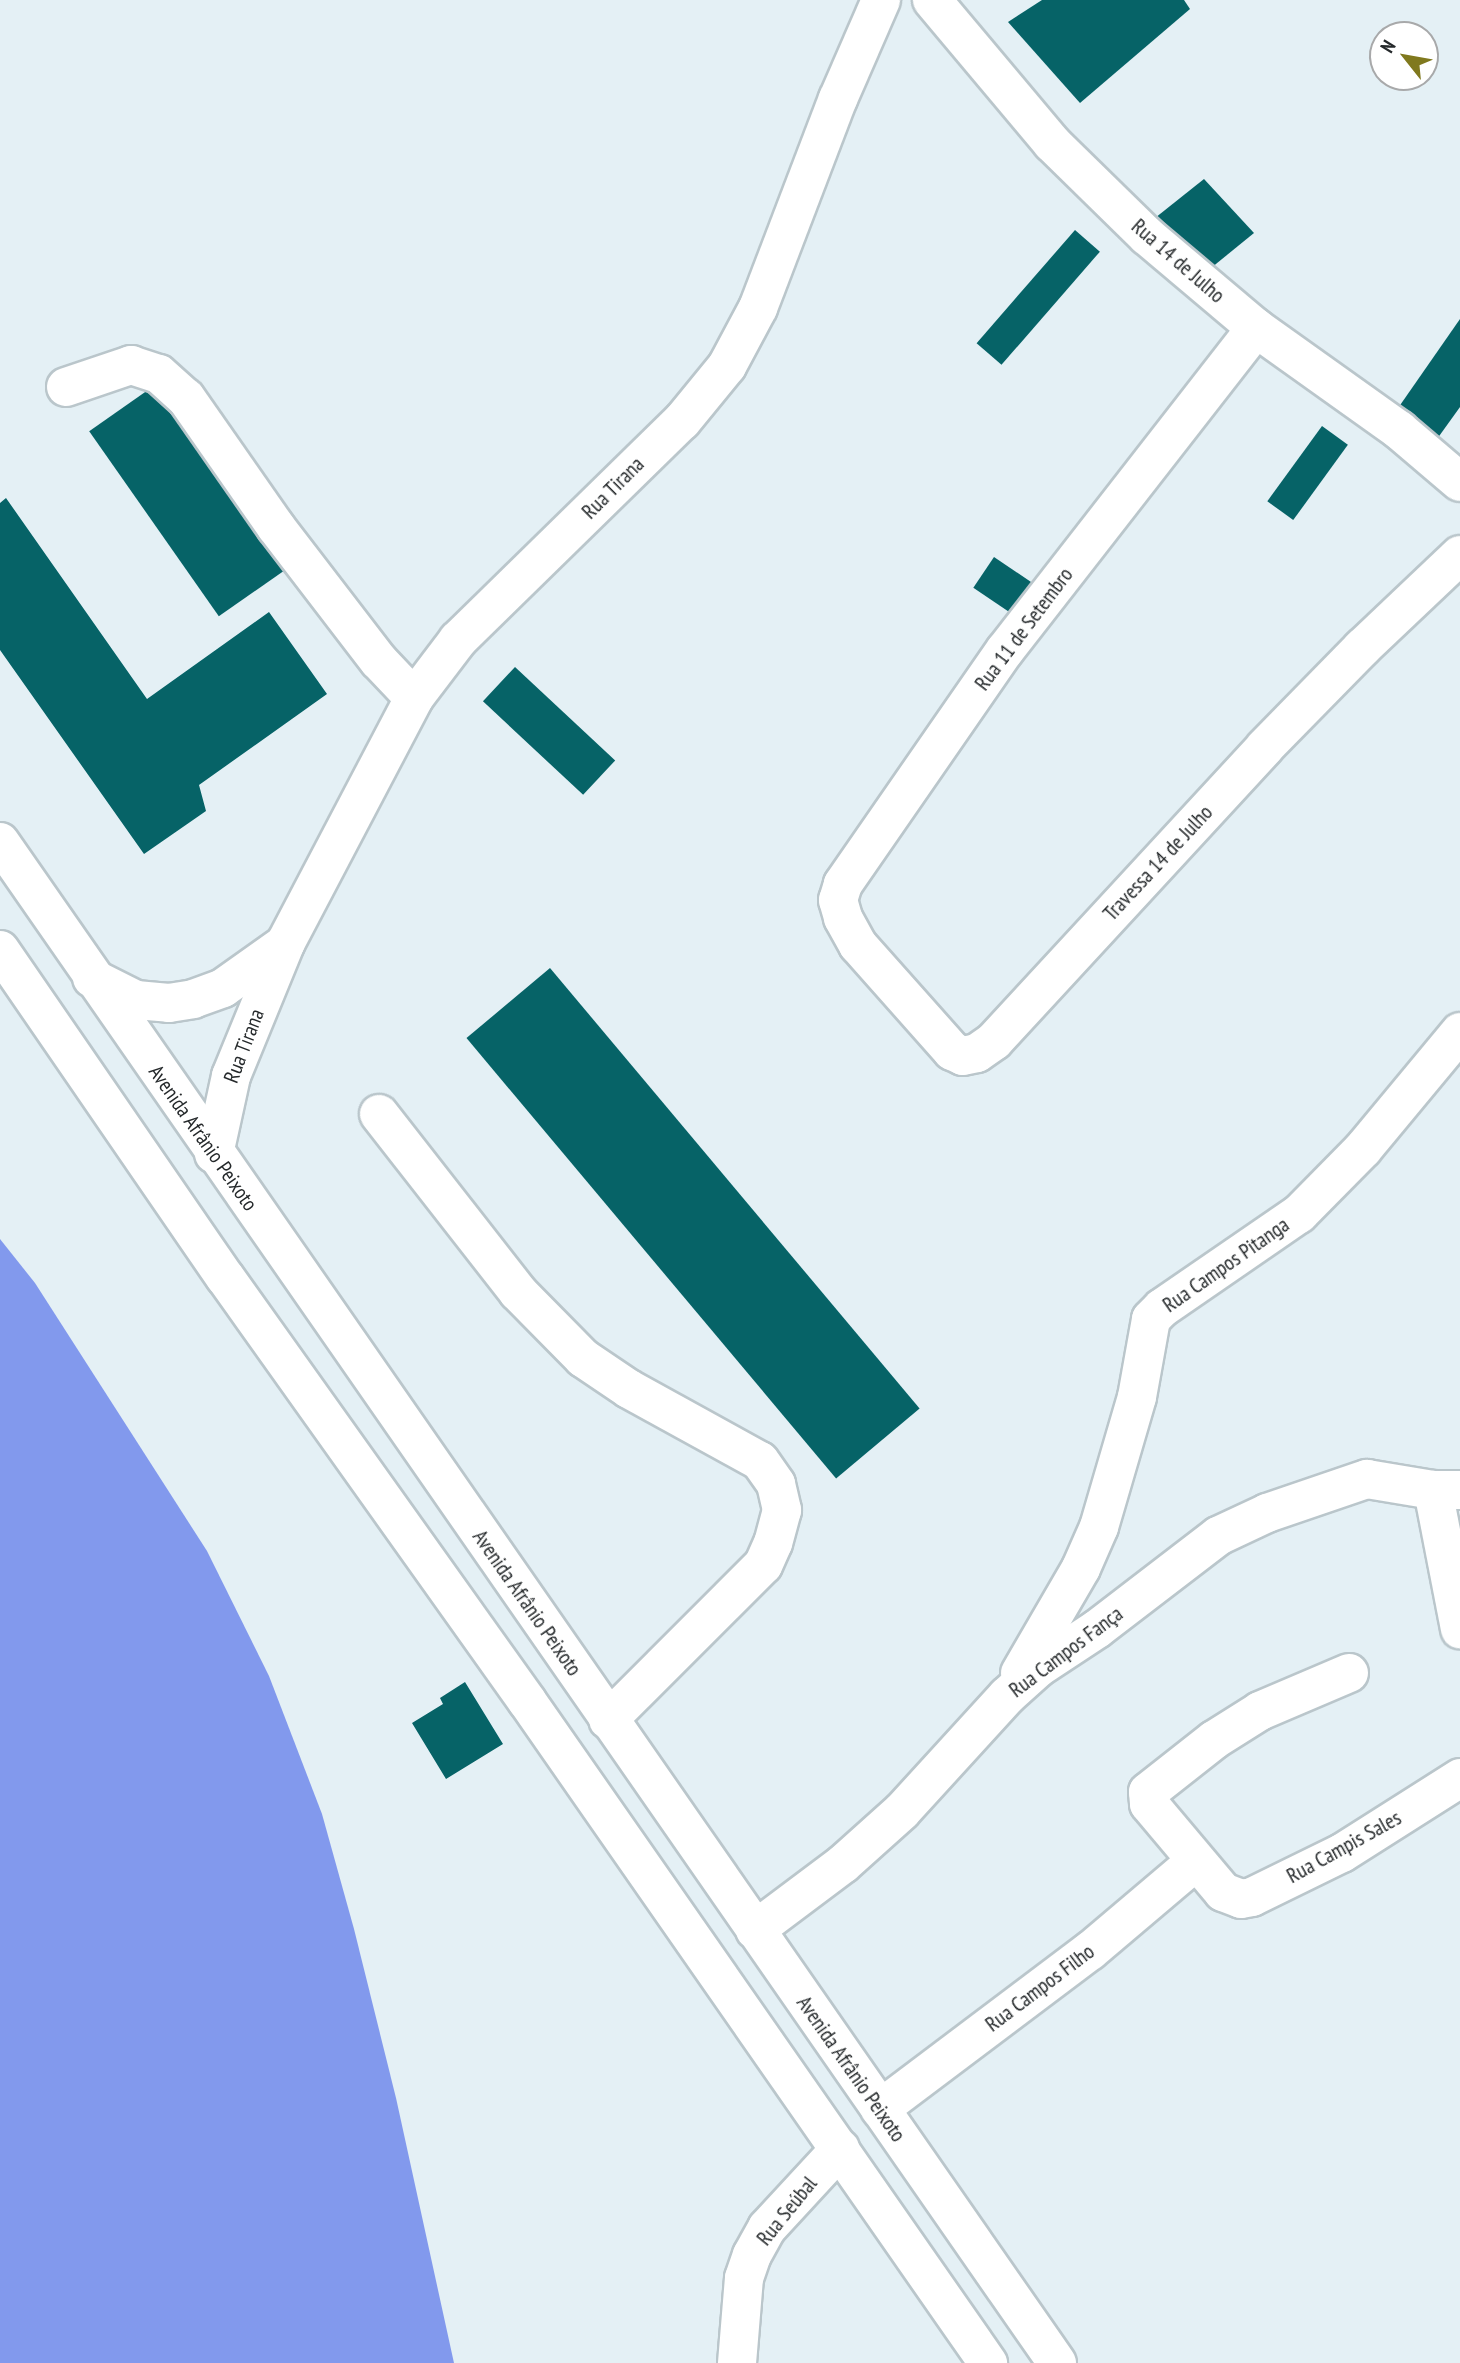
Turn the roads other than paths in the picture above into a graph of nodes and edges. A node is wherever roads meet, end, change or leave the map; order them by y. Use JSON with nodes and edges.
{"nodes":[{"id":1,"x":881,"y":0,"type":"edge"},
{"id":2,"x":932,"y":0,"type":"edge"},
{"id":3,"x":1256,"y":328,"type":"junction"},
{"id":4,"x":66,"y":387,"type":"dead end"},
{"id":5,"x":1460,"y":482,"type":"edge"},
{"id":6,"x":1460,"y":555,"type":"edge"},
{"id":7,"x":414,"y":698,"type":"junction"},
{"id":8,"x":0,"y":842,"type":"edge"},
{"id":9,"x":286,"y":942,"type":"junction"},
{"id":10,"x":858,"y":944,"type":"joint"},
{"id":11,"x":0,"y":950,"type":"edge"},
{"id":12,"x":93,"y":978,"type":"junction"},
{"id":13,"x":1455,"y":1050,"type":"edge"},
{"id":14,"x":379,"y":1114,"type":"dead end"},
{"id":15,"x":214,"y":1154,"type":"junction"},
{"id":16,"x":1447,"y":1490,"type":"edge"},
{"id":17,"x":1460,"y":1629,"type":"edge"},
{"id":18,"x":1349,"y":1673,"type":"dead end"},
{"id":19,"x":1007,"y":1696,"type":"junction"},
{"id":20,"x":608,"y":1720,"type":"junction"},
{"id":21,"x":1460,"y":1778,"type":"edge"},
{"id":22,"x":1195,"y":1861,"type":"junction"},
{"id":23,"x":755,"y":1930,"type":"junction"},
{"id":24,"x":880,"y":2109,"type":"junction"},
{"id":25,"x":840,"y":2149,"type":"junction"},
{"id":26,"x":737,"y":2363,"type":"edge"},
{"id":27,"x":988,"y":2363,"type":"edge"},
{"id":28,"x":1057,"y":2363,"type":"edge"}],
"edges":[{"from":1,"to":7,"type":"street","name":"Rua Tirana"},
{"from":2,"to":3,"type":"street","name":"Rua 14 de Julho"},
{"from":3,"to":5,"type":"street","name":"Rua 14 de Julho"},
{"from":3,"to":10,"type":"street","name":"Rua 11 de Setembro"},
{"from":4,"to":7,"type":"street"},
{"from":6,"to":10,"type":"street","name":"Travessa 14 de Julho"},
{"from":7,"to":9,"type":"street","name":"Rua Tirana"},
{"from":8,"to":12,"type":"street","name":"Avenida Afrânio Peixoto"},
{"from":9,"to":12,"type":"street","name":"Rua Tirana"},
{"from":9,"to":15,"type":"street","name":"Rua Tirana"},
{"from":11,"to":25,"type":"street"},
{"from":12,"to":15,"type":"street","name":"Avenida Afrânio Peixoto"},
{"from":13,"to":19,"type":"street","name":"Rua Campos Pitanga"},
{"from":14,"to":20,"type":"street"},
{"from":15,"to":20,"type":"street","name":"Avenida Afrânio Peixoto"},
{"from":16,"to":17,"type":"street"},
{"from":16,"to":19,"type":"street","name":"Rua Campos Fança"},
{"from":18,"to":22,"type":"street"},
{"from":19,"to":23,"type":"street","name":"Rua Campos Fança"},
{"from":20,"to":23,"type":"street","name":"Avenida Afrânio Peixoto"},
{"from":21,"to":22,"type":"street","name":"Rua Campis Sales"},
{"from":22,"to":24,"type":"street","name":"Rua Campos Filho"},
{"from":23,"to":24,"type":"street","name":"Avenida Afrânio Peixoto"},
{"from":24,"to":28,"type":"street","name":"Avenida Afrânio Peixoto"},
{"from":25,"to":26,"type":"street","name":"Rua Seúbal"},
{"from":25,"to":27,"type":"street"}]}
